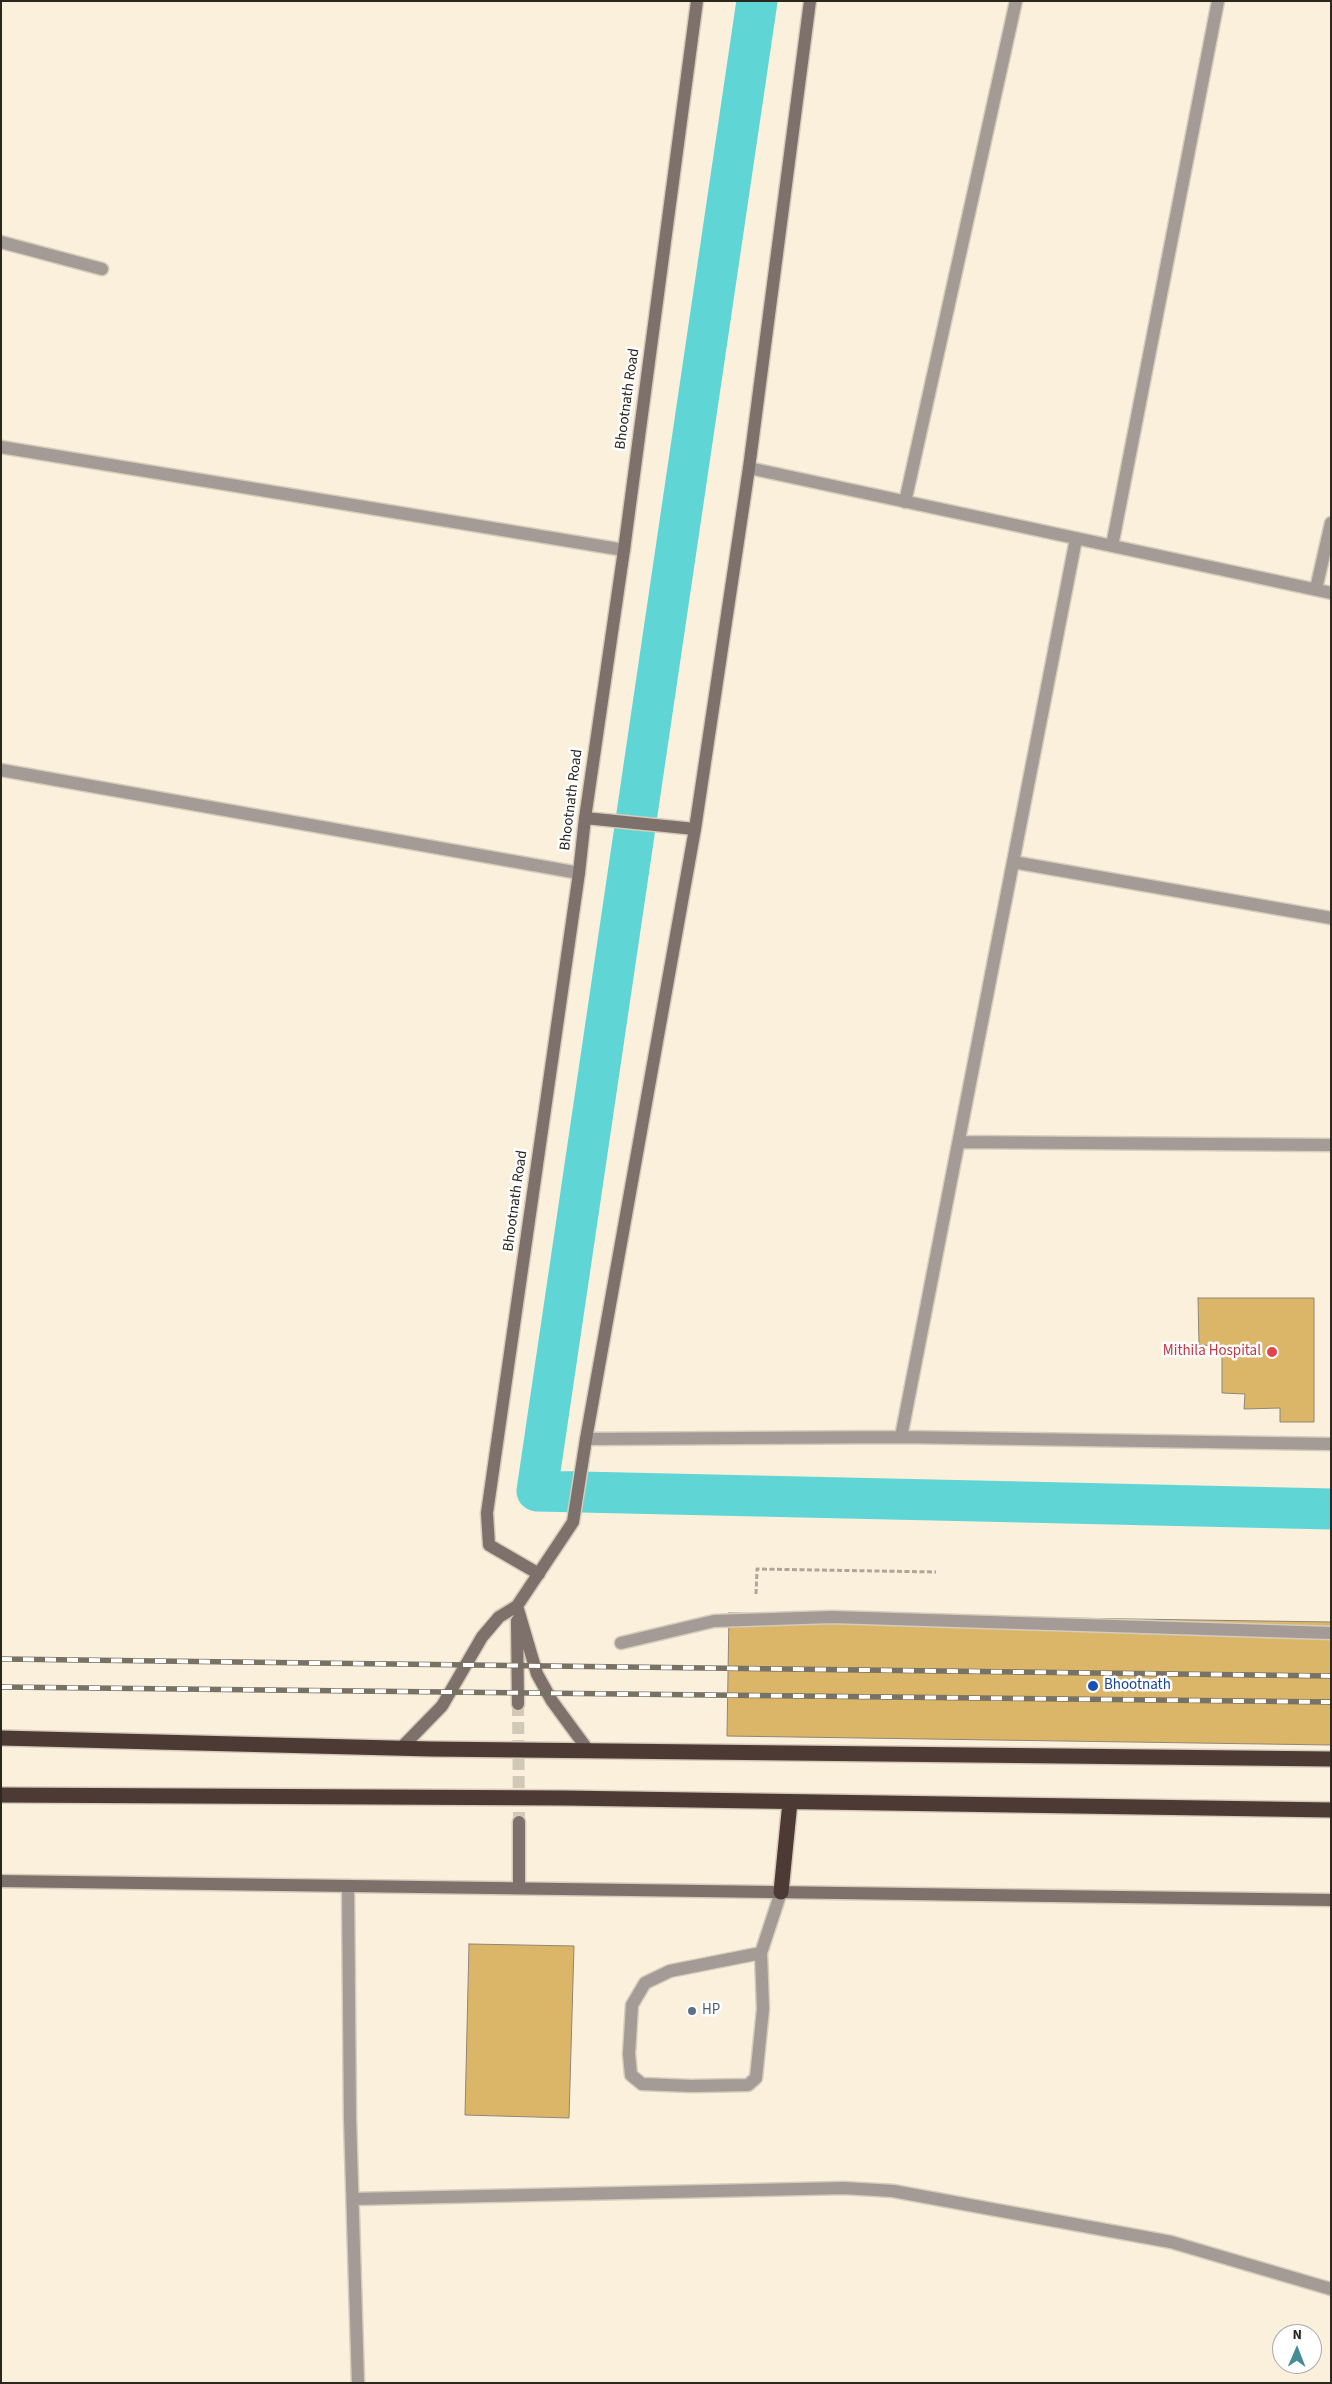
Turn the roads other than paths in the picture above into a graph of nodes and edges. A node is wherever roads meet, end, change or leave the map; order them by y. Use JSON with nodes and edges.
{"nodes":[{"id":1,"x":697,"y":1,"type":"edge"},
{"id":2,"x":810,"y":1,"type":"edge"},
{"id":3,"x":1016,"y":1,"type":"edge"},
{"id":4,"x":1218,"y":1,"type":"edge"},
{"id":5,"x":1,"y":242,"type":"edge"},
{"id":6,"x":102,"y":269,"type":"dead end"},
{"id":7,"x":1,"y":447,"type":"edge"},
{"id":8,"x":749,"y":468,"type":"junction"},
{"id":9,"x":905,"y":502,"type":"junction"},
{"id":10,"x":1331,"y":523,"type":"edge"},
{"id":11,"x":1076,"y":539,"type":"junction"},
{"id":12,"x":1112,"y":546,"type":"junction"},
{"id":13,"x":624,"y":550,"type":"junction"},
{"id":14,"x":1316,"y":590,"type":"junction"},
{"id":15,"x":1331,"y":593,"type":"edge"},
{"id":16,"x":1,"y":770,"type":"edge"},
{"id":17,"x":584,"y":818,"type":"junction"},
{"id":18,"x":695,"y":829,"type":"junction"},
{"id":19,"x":1013,"y":862,"type":"junction"},
{"id":20,"x":580,"y":873,"type":"junction"},
{"id":21,"x":1331,"y":918,"type":"edge"},
{"id":22,"x":958,"y":1142,"type":"junction"},
{"id":23,"x":1331,"y":1145,"type":"edge"},
{"id":24,"x":901,"y":1437,"type":"junction"},
{"id":25,"x":1331,"y":1444,"type":"edge"},
{"id":26,"x":584,"y":1445,"type":"junction"},
{"id":27,"x":539,"y":1574,"type":"junction"},
{"id":28,"x":517,"y":1606,"type":"junction"},
{"id":29,"x":1331,"y":1634,"type":"edge"},
{"id":30,"x":621,"y":1643,"type":"dead end"},
{"id":31,"x":518,"y":1704,"type":"tunnel mouth"},
{"id":32,"x":1,"y":1738,"type":"edge"},
{"id":33,"x":400,"y":1749,"type":"junction"},
{"id":34,"x":588,"y":1750,"type":"junction"},
{"id":35,"x":1331,"y":1759,"type":"edge"},
{"id":36,"x":1,"y":1795,"type":"edge"},
{"id":37,"x":790,"y":1802,"type":"junction"},
{"id":38,"x":1331,"y":1810,"type":"edge"},
{"id":39,"x":519,"y":1822,"type":"tunnel mouth"},
{"id":40,"x":1,"y":1881,"type":"edge"},
{"id":41,"x":348,"y":1886,"type":"junction"},
{"id":42,"x":519,"y":1888,"type":"junction"},
{"id":43,"x":781,"y":1892,"type":"junction"},
{"id":44,"x":1331,"y":1900,"type":"edge"},
{"id":45,"x":761,"y":1953,"type":"junction"},
{"id":46,"x":353,"y":2199,"type":"junction"},
{"id":47,"x":1331,"y":2289,"type":"edge"},
{"id":48,"x":358,"y":2383,"type":"edge"}],
"edges":[{"from":1,"to":13,"type":"street","name":"Bhootnath Road"},
{"from":2,"to":8,"type":"street"},
{"from":3,"to":9,"type":"street"},
{"from":4,"to":12,"type":"street"},
{"from":5,"to":6,"type":"street"},
{"from":7,"to":13,"type":"street"},
{"from":8,"to":9,"type":"street"},
{"from":8,"to":18,"type":"street"},
{"from":9,"to":11,"type":"street"},
{"from":10,"to":14,"type":"street"},
{"from":11,"to":12,"type":"street"},
{"from":11,"to":19,"type":"street"},
{"from":12,"to":14,"type":"street"},
{"from":13,"to":17,"type":"street","name":"Bhootnath Road"},
{"from":14,"to":15,"type":"street"},
{"from":16,"to":20,"type":"street"},
{"from":17,"to":18,"type":"street"},
{"from":17,"to":20,"type":"street","name":"Bhootnath Road"},
{"from":18,"to":26,"type":"street"},
{"from":19,"to":21,"type":"street"},
{"from":19,"to":22,"type":"street"},
{"from":20,"to":27,"type":"street","name":"Bhootnath Road"},
{"from":22,"to":23,"type":"street"},
{"from":22,"to":24,"type":"street"},
{"from":24,"to":25,"type":"street"},
{"from":24,"to":26,"type":"street"},
{"from":26,"to":27,"type":"street"},
{"from":27,"to":28,"type":"street"},
{"from":28,"to":31,"type":"street"},
{"from":28,"to":33,"type":"street"},
{"from":28,"to":34,"type":"street"},
{"from":29,"to":30,"type":"street"},
{"from":32,"to":33,"type":"highway"},
{"from":33,"to":34,"type":"highway"},
{"from":34,"to":35,"type":"highway"},
{"from":36,"to":37,"type":"highway"},
{"from":37,"to":38,"type":"highway"},
{"from":37,"to":43,"type":"highway"},
{"from":39,"to":42,"type":"street"},
{"from":40,"to":41,"type":"street"},
{"from":41,"to":42,"type":"street"},
{"from":41,"to":46,"type":"street"},
{"from":42,"to":43,"type":"street"},
{"from":43,"to":44,"type":"street"},
{"from":43,"to":45,"type":"street"},
{"from":45,"to":45,"type":"street"},
{"from":46,"to":47,"type":"street"},
{"from":46,"to":48,"type":"street"}]}
